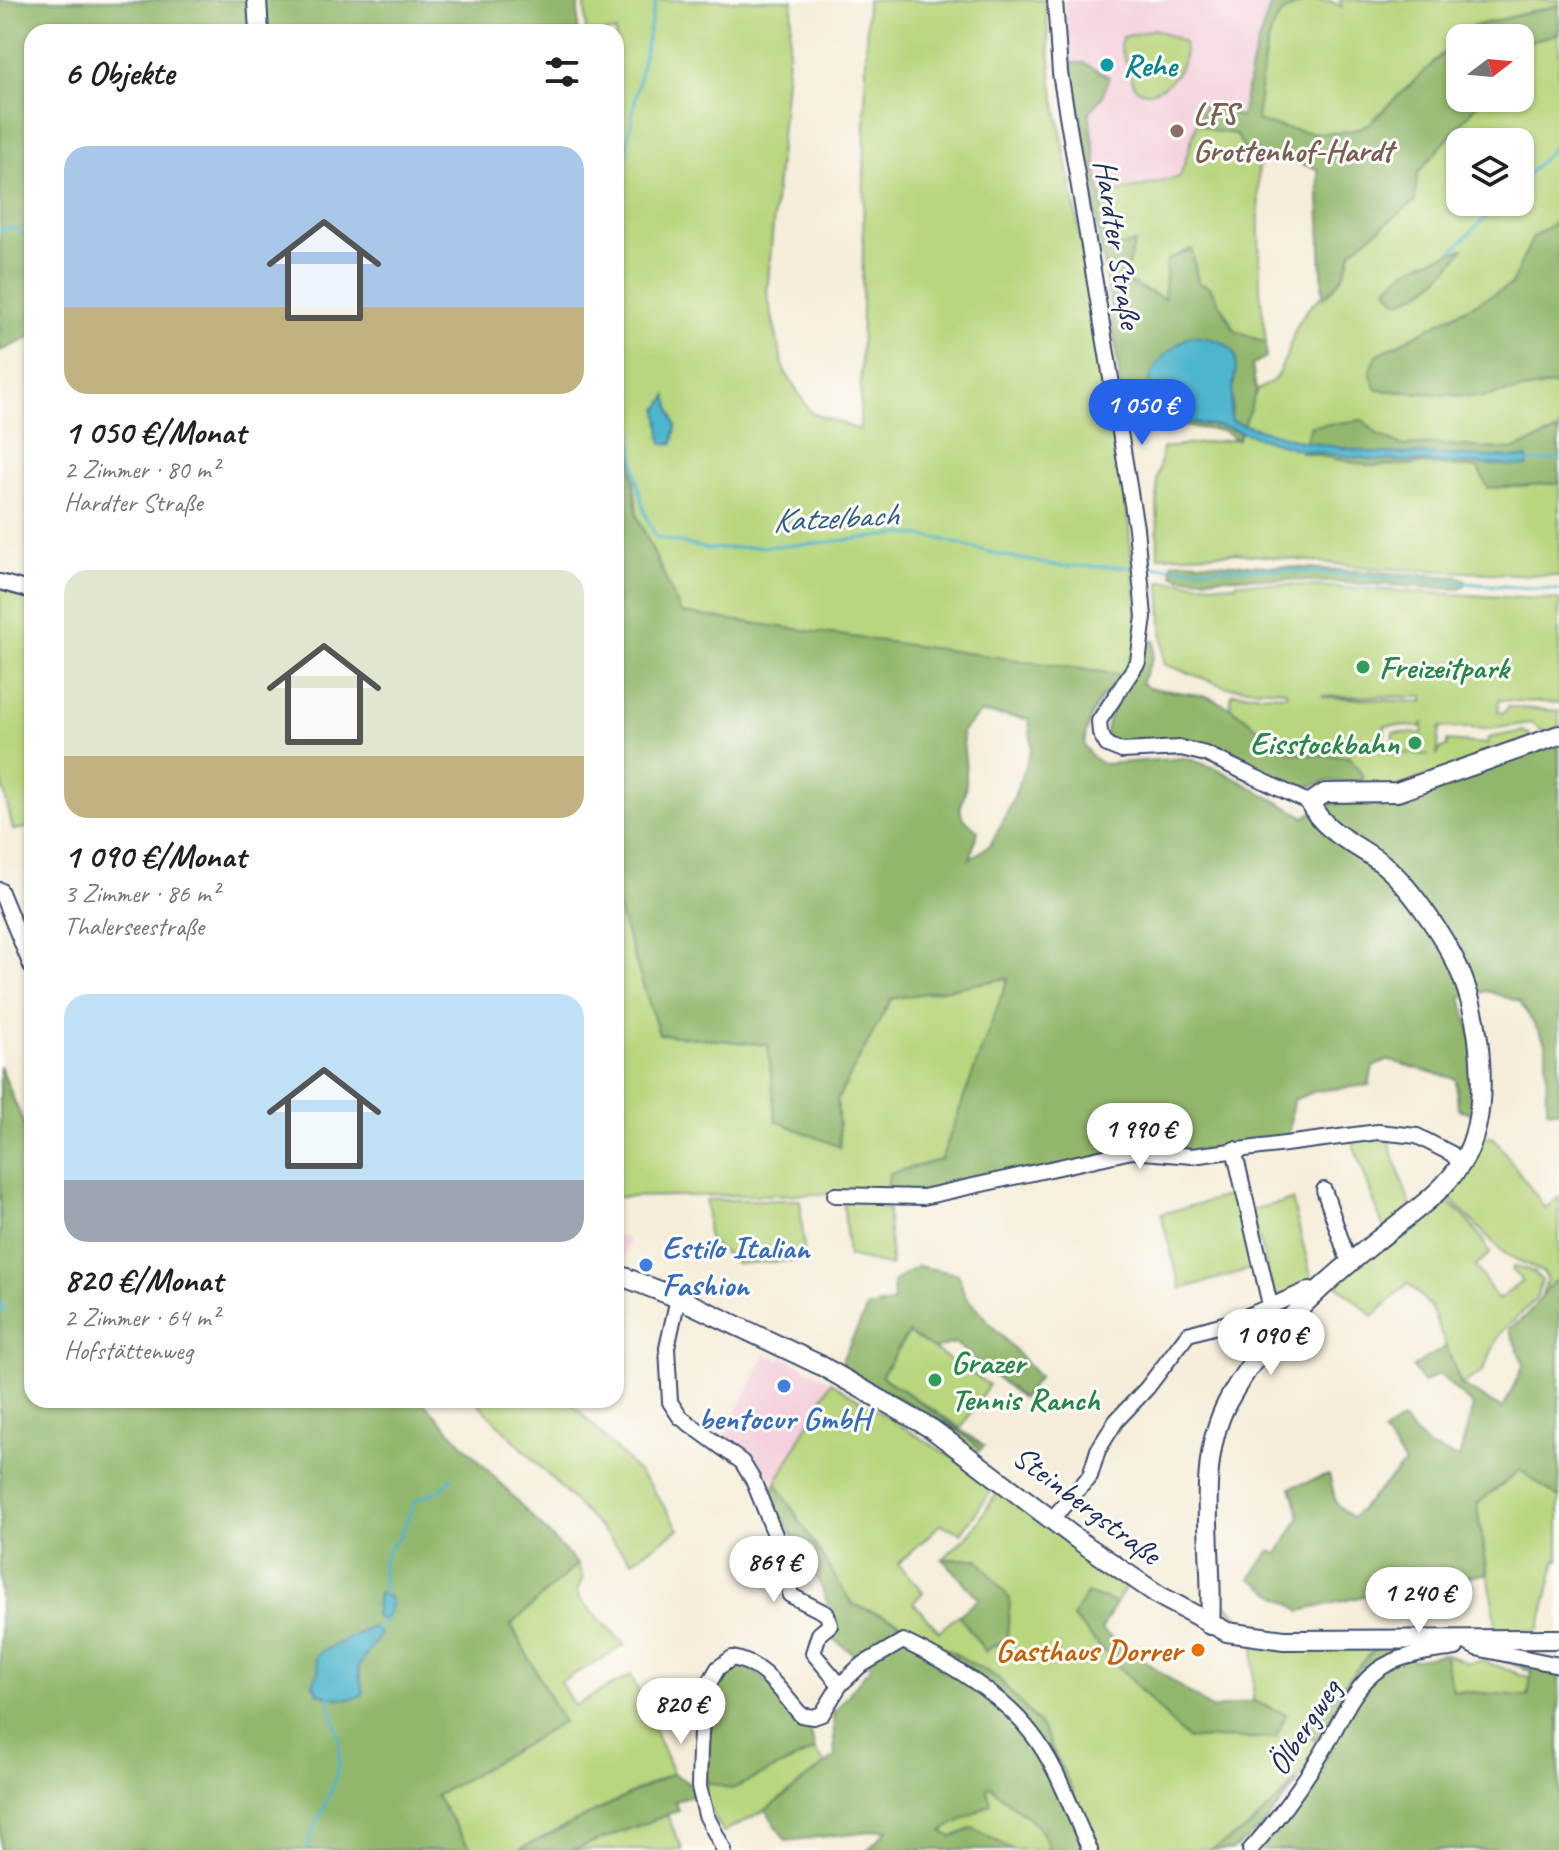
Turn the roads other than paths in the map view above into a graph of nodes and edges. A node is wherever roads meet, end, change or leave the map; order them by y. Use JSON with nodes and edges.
{"nodes":[{"id":1,"x":257,"y":0,"type":"edge"},
{"id":2,"x":1055,"y":0,"type":"edge"},
{"id":3,"x":258,"y":24,"type":"edge"},
{"id":4,"x":0,"y":582,"type":"edge"},
{"id":5,"x":24,"y":589,"type":"edge"},
{"id":6,"x":1559,"y":735,"type":"edge"},
{"id":7,"x":1310,"y":803,"type":"junction"},
{"id":8,"x":0,"y":890,"type":"edge"},
{"id":9,"x":24,"y":948,"type":"edge"},
{"id":10,"x":1234,"y":1149,"type":"junction"},
{"id":11,"x":1461,"y":1165,"type":"junction"},
{"id":12,"x":1324,"y":1190,"type":"dead end"},
{"id":13,"x":835,"y":1195,"type":"dead end"},
{"id":14,"x":1349,"y":1263,"type":"junction"},
{"id":15,"x":624,"y":1277,"type":"edge"},
{"id":16,"x":1317,"y":1291,"type":"junction"},
{"id":17,"x":678,"y":1298,"type":"junction"},
{"id":18,"x":1270,"y":1305,"type":"junction"},
{"id":19,"x":1052,"y":1519,"type":"junction"},
{"id":20,"x":1210,"y":1625,"type":"junction"},
{"id":21,"x":1460,"y":1639,"type":"junction"},
{"id":22,"x":1559,"y":1639,"type":"edge"},
{"id":23,"x":1559,"y":1665,"type":"edge"},
{"id":24,"x":840,"y":1685,"type":"junction"},
{"id":25,"x":724,"y":1850,"type":"edge"},
{"id":26,"x":1090,"y":1850,"type":"edge"},
{"id":27,"x":1250,"y":1850,"type":"edge"}],
"edges":[{"from":1,"to":3,"type":"main road"},
{"from":2,"to":7,"type":"street","name":"Hardter Straße"},
{"from":4,"to":5,"type":"street"},
{"from":6,"to":7,"type":"main road"},
{"from":7,"to":11,"type":"main road"},
{"from":8,"to":9,"type":"street"},
{"from":10,"to":11,"type":"street"},
{"from":10,"to":13,"type":"street"},
{"from":10,"to":18,"type":"street"},
{"from":11,"to":14,"type":"main road"},
{"from":12,"to":14,"type":"street"},
{"from":14,"to":16,"type":"main road"},
{"from":15,"to":17,"type":"main road","name":"Steinbergstraße"},
{"from":16,"to":18,"type":"street"},
{"from":16,"to":20,"type":"main road"},
{"from":17,"to":19,"type":"main road","name":"Steinbergstraße"},
{"from":17,"to":24,"type":"street"},
{"from":18,"to":19,"type":"street"},
{"from":19,"to":20,"type":"main road","name":"Steinbergstraße"},
{"from":20,"to":21,"type":"main road","name":"Steinbergstraße"},
{"from":21,"to":22,"type":"main road","name":"Steinbergstraße"},
{"from":21,"to":23,"type":"street"},
{"from":21,"to":27,"type":"street","name":"Ölbergweg"},
{"from":24,"to":25,"type":"street"},
{"from":24,"to":26,"type":"street"}]}
